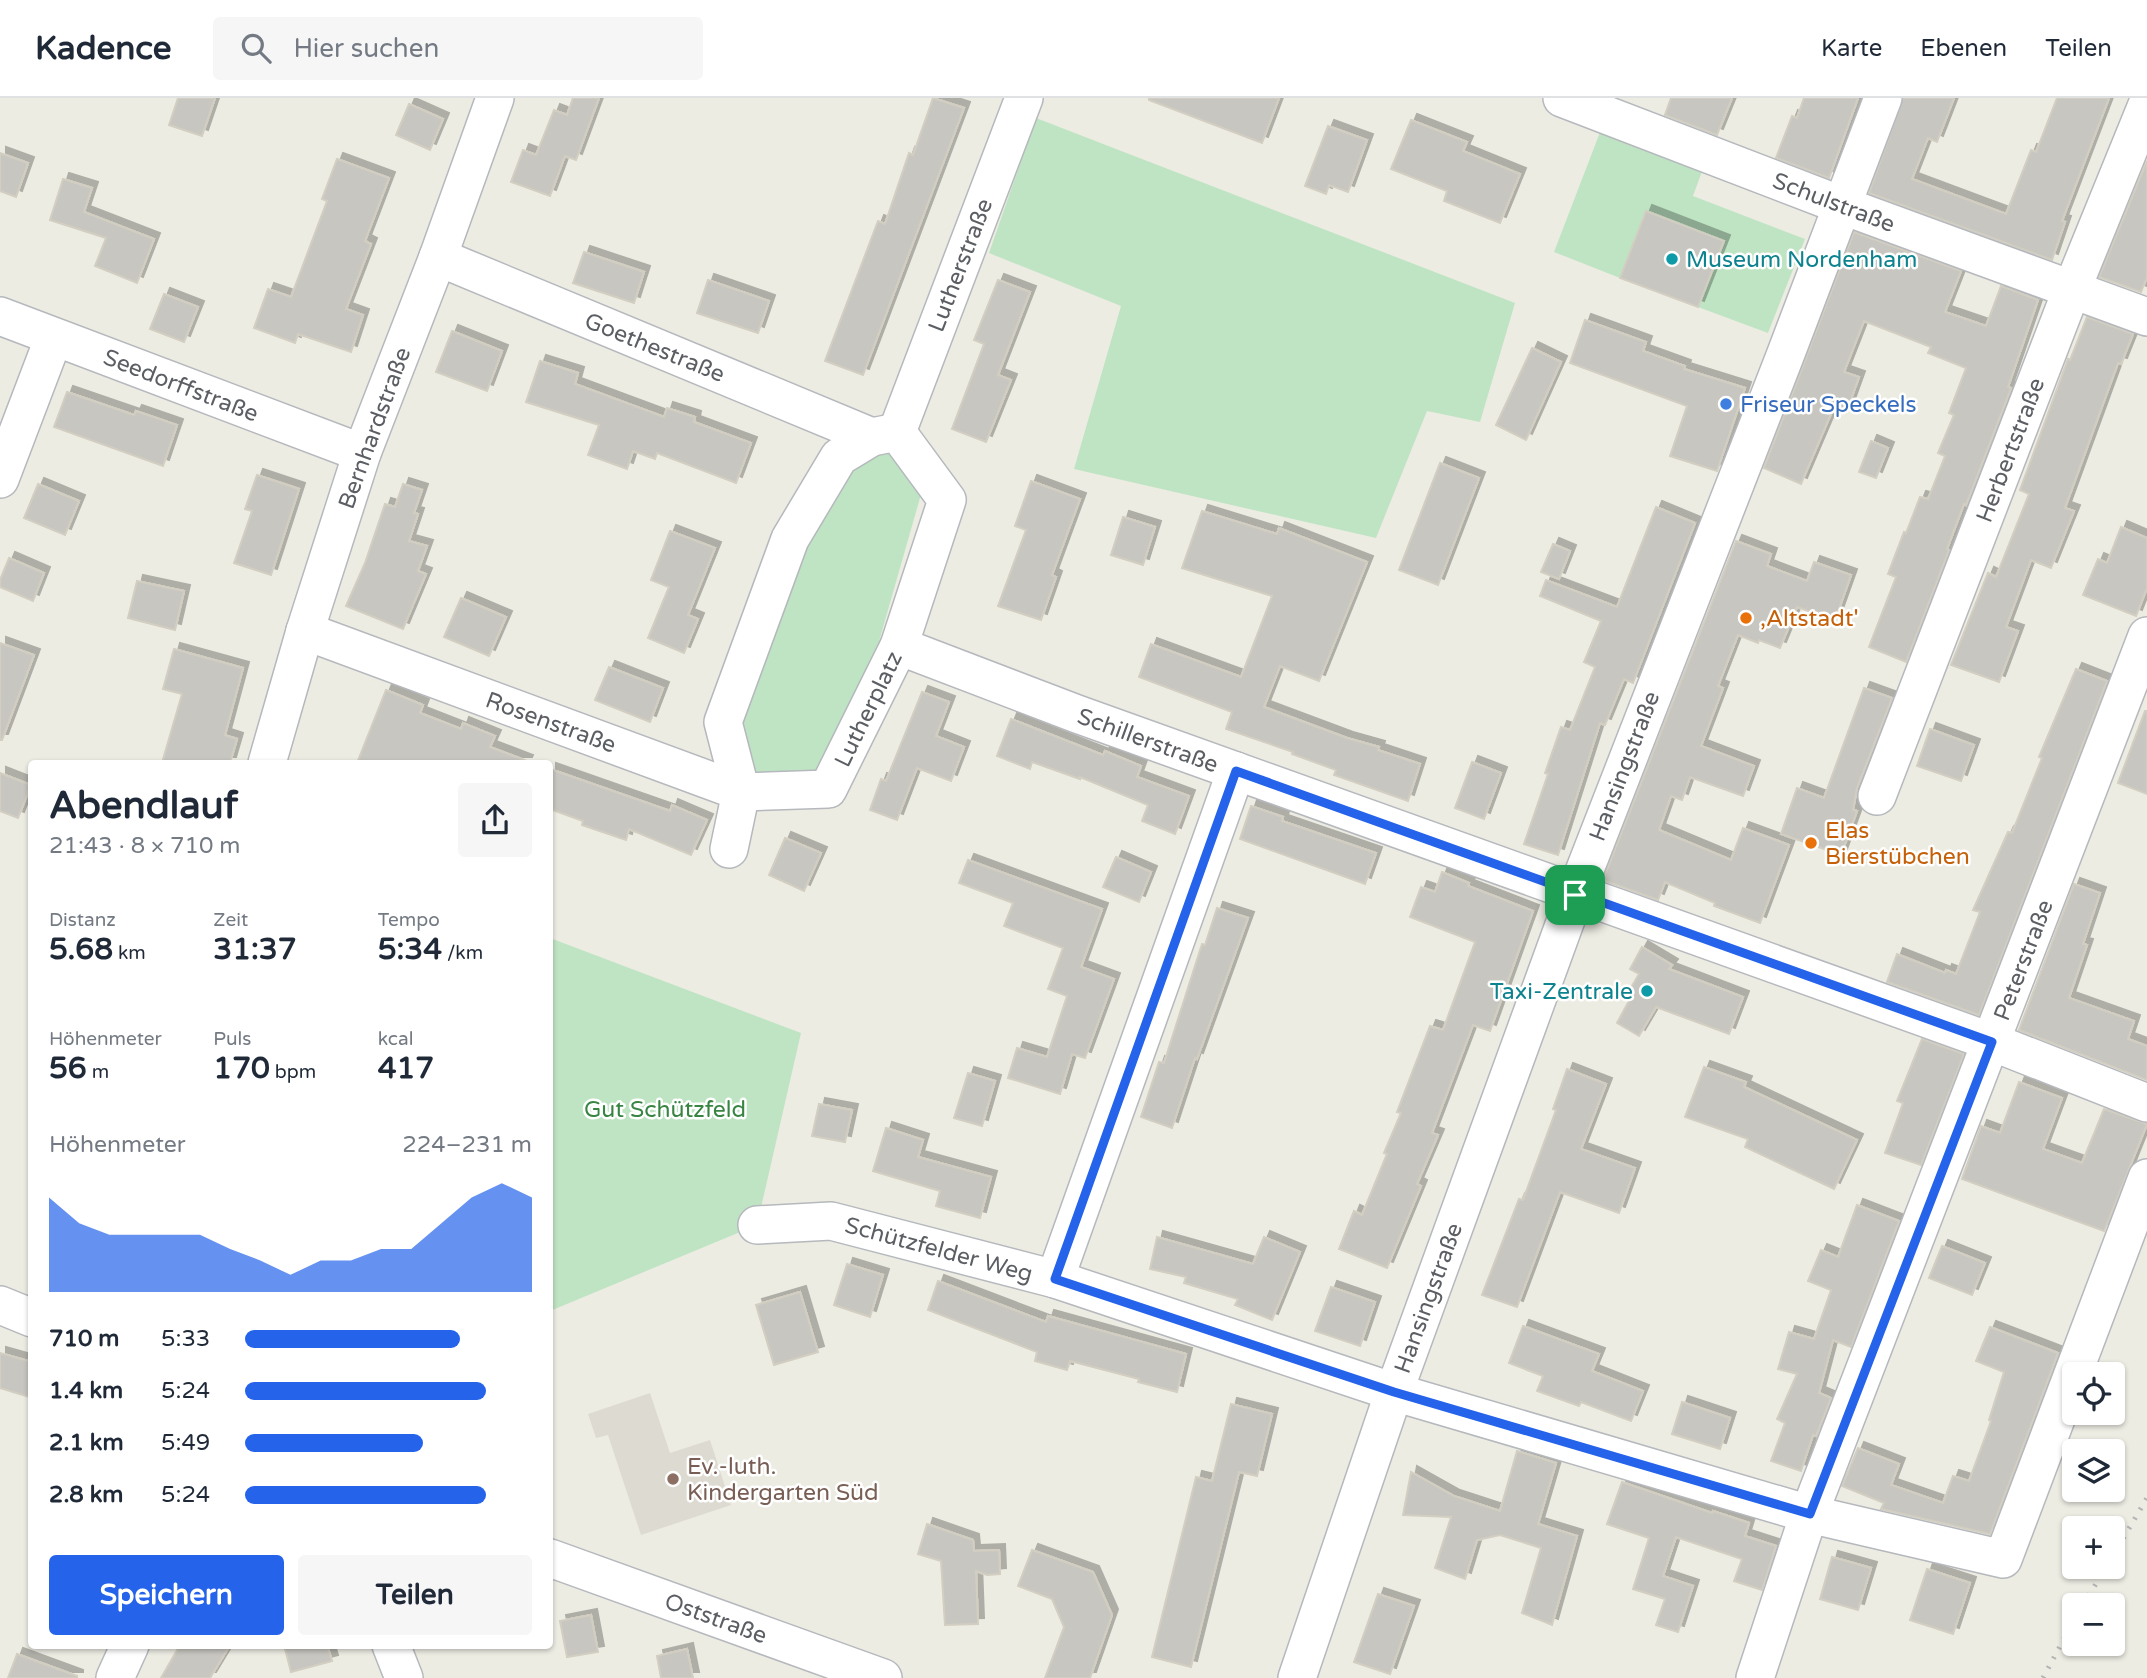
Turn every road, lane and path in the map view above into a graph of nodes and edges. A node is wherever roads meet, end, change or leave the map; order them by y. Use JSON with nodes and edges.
{"nodes":[{"id":1,"x":495,"y":98,"type":"edge"},
{"id":2,"x":1024,"y":98,"type":"edge"},
{"id":3,"x":1883,"y":98,"type":"edge"},
{"id":4,"x":1582,"y":102,"type":"edge"},
{"id":5,"x":2147,"y":105,"type":"edge"},
{"id":6,"x":1841,"y":205,"type":"junction"},
{"id":7,"x":438,"y":257,"type":"junction"},
{"id":8,"x":2072,"y":289,"type":"junction"},
{"id":9,"x":0,"y":316,"type":"edge"},
{"id":10,"x":2147,"y":317,"type":"edge"},
{"id":11,"x":54,"y":337,"type":"junction"},
{"id":12,"x":885,"y":435,"type":"junction"},
{"id":13,"x":362,"y":453,"type":"junction"},
{"id":14,"x":0,"y":479,"type":"edge"},
{"id":15,"x":305,"y":631,"type":"junction"},
{"id":16,"x":2147,"y":636,"type":"edge"},
{"id":17,"x":899,"y":646,"type":"junction"},
{"id":18,"x":268,"y":760,"type":"edge"},
{"id":19,"x":1236,"y":771,"type":"junction"},
{"id":20,"x":741,"y":792,"type":"junction"},
{"id":21,"x":1877,"y":796,"type":"dead end"},
{"id":22,"x":729,"y":849,"type":"dead end"},
{"id":23,"x":1575,"y":895,"type":"junction"},
{"id":24,"x":1992,"y":1042,"type":"junction"},
{"id":25,"x":2147,"y":1103,"type":"edge"},
{"id":26,"x":2147,"y":1178,"type":"edge"},
{"id":27,"x":758,"y":1225,"type":"dead end"},
{"id":28,"x":1055,"y":1279,"type":"junction"},
{"id":29,"x":0,"y":1305,"type":"edge"},
{"id":30,"x":28,"y":1316,"type":"edge"},
{"id":31,"x":1394,"y":1392,"type":"junction"},
{"id":32,"x":1810,"y":1514,"type":"junction"},
{"id":33,"x":553,"y":1559,"type":"edge"},
{"id":34,"x":128,"y":1649,"type":"edge"},
{"id":35,"x":393,"y":1649,"type":"edge"},
{"id":36,"x":115,"y":1678,"type":"edge"},
{"id":37,"x":404,"y":1678,"type":"edge"},
{"id":38,"x":883,"y":1678,"type":"edge"},
{"id":39,"x":1297,"y":1678,"type":"edge"},
{"id":40,"x":1755,"y":1678,"type":"edge"}],
"edges":[{"from":1,"to":7,"type":"street","name":"Bernhardstraße"},
{"from":2,"to":12,"type":"street","name":"Lutherstraße"},
{"from":3,"to":6,"type":"street","name":"Hansingstraße"},
{"from":4,"to":6,"type":"street","name":"Schulstraße"},
{"from":5,"to":8,"type":"street","name":"Herbertstraße"},
{"from":6,"to":8,"type":"street","name":"Schulstraße"},
{"from":6,"to":23,"type":"street","name":"Hansingstraße"},
{"from":7,"to":12,"type":"street","name":"Goethestraße"},
{"from":7,"to":13,"type":"street","name":"Bernhardstraße"},
{"from":8,"to":10,"type":"street","name":"Schulstraße"},
{"from":8,"to":21,"type":"street","name":"Herbertstraße"},
{"from":9,"to":11,"type":"street","name":"Seedorffstraße"},
{"from":11,"to":13,"type":"street","name":"Seedorffstraße"},
{"from":11,"to":14,"type":"street"},
{"from":12,"to":17,"type":"street","name":"Lutherplatz"},
{"from":12,"to":20,"type":"street"},
{"from":13,"to":15,"type":"street","name":"Bernhardstraße"},
{"from":15,"to":18,"type":"street","name":"Bernhardstraße"},
{"from":15,"to":20,"type":"street","name":"Rosenstraße"},
{"from":16,"to":24,"type":"street","name":"Peterstraße"},
{"from":17,"to":19,"type":"street","name":"Schillerstraße"},
{"from":17,"to":20,"type":"street","name":"Lutherplatz"},
{"from":19,"to":23,"type":"street","name":"Schillerstraße"},
{"from":19,"to":28,"type":"street"},
{"from":20,"to":22,"type":"street"},
{"from":23,"to":24,"type":"street","name":"Schillerstraße"},
{"from":23,"to":31,"type":"street","name":"Hansingstraße"},
{"from":24,"to":25,"type":"street","name":"Schillerstraße"},
{"from":24,"to":32,"type":"street","name":"Peterstraße"},
{"from":26,"to":32,"type":"street","name":"Schützfelder Weg"},
{"from":27,"to":28,"type":"street","name":"Schützfelder Weg"},
{"from":28,"to":31,"type":"street","name":"Schützfelder Weg"},
{"from":29,"to":30,"type":"street"},
{"from":31,"to":32,"type":"street","name":"Schützfelder Weg"},
{"from":31,"to":39,"type":"street","name":"Hansingstraße"},
{"from":32,"to":40,"type":"street","name":"Peterstraße"},
{"from":33,"to":38,"type":"street","name":"Oststraße"},
{"from":34,"to":36,"type":"street"},
{"from":35,"to":37,"type":"street"}]}
